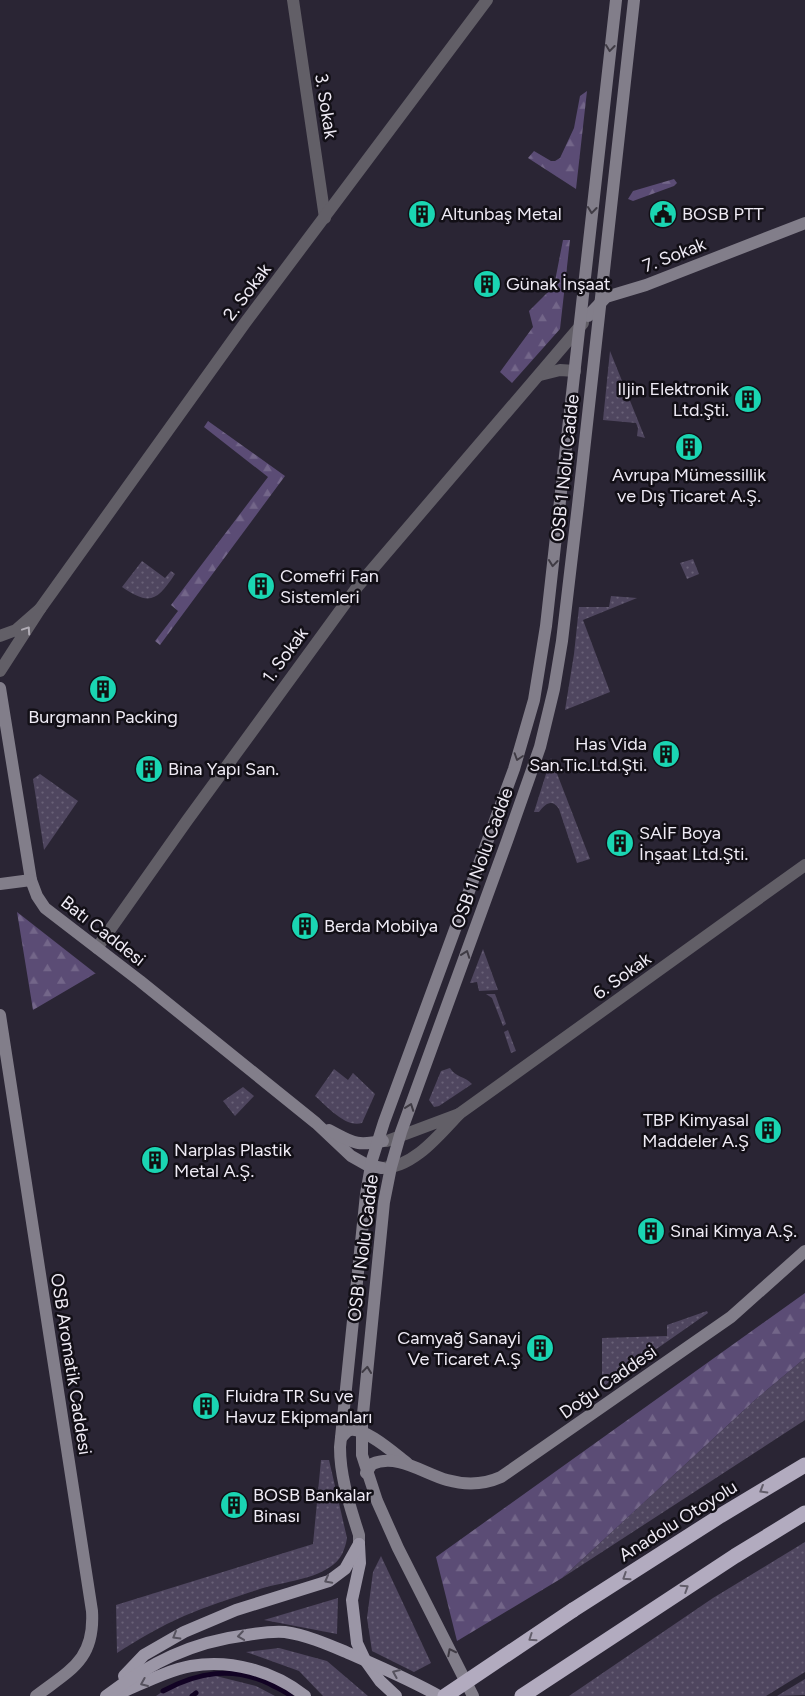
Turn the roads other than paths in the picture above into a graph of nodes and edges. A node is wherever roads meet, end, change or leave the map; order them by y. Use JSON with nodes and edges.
{"nodes":[{"id":1,"x":293,"y":0,"type":"edge"},
{"id":2,"x":487,"y":0,"type":"edge"},
{"id":3,"x":616,"y":0,"type":"edge"},
{"id":4,"x":634,"y":0,"type":"edge"},
{"id":5,"x":326,"y":218,"type":"junction"},
{"id":6,"x":805,"y":223,"type":"edge"},
{"id":7,"x":601,"y":301,"type":"junction"},
{"id":8,"x":588,"y":316,"type":"joint"},
{"id":9,"x":579,"y":328,"type":"junction"},
{"id":10,"x":575,"y":371,"type":"junction"},
{"id":11,"x":540,"y":375,"type":"junction"},
{"id":12,"x":40,"y":609,"type":"junction"},
{"id":13,"x":0,"y":636,"type":"edge"},
{"id":14,"x":0,"y":671,"type":"edge"},
{"id":15,"x":0,"y":688,"type":"edge"},
{"id":16,"x":805,"y":865,"type":"edge"},
{"id":17,"x":31,"y":880,"type":"junction"},
{"id":18,"x":0,"y":884,"type":"edge"},
{"id":19,"x":97,"y":948,"type":"junction"},
{"id":20,"x":0,"y":1015,"type":"edge"},
{"id":21,"x":459,"y":1114,"type":"junction"},
{"id":22,"x":316,"y":1122,"type":"junction"},
{"id":23,"x":400,"y":1136,"type":"junction"},
{"id":24,"x":382,"y":1141,"type":"junction"},
{"id":25,"x":381,"y":1167,"type":"junction"},
{"id":26,"x":805,"y":1251,"type":"edge"},
{"id":27,"x":361,"y":1431,"type":"junction"},
{"id":28,"x":341,"y":1438,"type":"junction"},
{"id":29,"x":805,"y":1465,"type":"edge"},
{"id":30,"x":410,"y":1466,"type":"junction"},
{"id":31,"x":366,"y":1473,"type":"junction"},
{"id":32,"x":805,"y":1513,"type":"edge"},
{"id":33,"x":359,"y":1544,"type":"junction"},
{"id":34,"x":365,"y":1660,"type":"junction"},
{"id":35,"x":36,"y":1696,"type":"edge"},
{"id":36,"x":104,"y":1696,"type":"edge"},
{"id":37,"x":114,"y":1696,"type":"edge"},
{"id":38,"x":305,"y":1696,"type":"edge"},
{"id":39,"x":396,"y":1696,"type":"edge"},
{"id":40,"x":439,"y":1696,"type":"edge"},
{"id":41,"x":445,"y":1696,"type":"edge"},
{"id":42,"x":473,"y":1696,"type":"edge"},
{"id":43,"x":522,"y":1696,"type":"edge"}],
"edges":[{"from":1,"to":5,"type":"street","name":"3. Sokak"},
{"from":2,"to":5,"type":"street","name":"2. Sokak"},
{"from":3,"to":9,"type":"street","name":"OSB 1 Nolu Cadde","one_way":true},
{"from":4,"to":7,"type":"street","name":"OSB 1 Nolu Cadde"},
{"from":5,"to":12,"type":"street","name":"2. Sokak"},
{"from":6,"to":7,"type":"street","name":"7. Sokak"},
{"from":7,"to":8,"type":"street","name":"7. Sokak"},
{"from":23,"to":7,"type":"street","name":"OSB 1 Nolu Cadde","one_way":true},
{"from":8,"to":9,"type":"street","name":"1. Sokak"},
{"from":9,"to":10,"type":"street","name":"OSB 1 Nolu Cadde"},
{"from":9,"to":11,"type":"street","name":"1. Sokak"},
{"from":10,"to":11,"type":"street"},
{"from":10,"to":24,"type":"street","name":"OSB 1 Nolu Cadde","one_way":true},
{"from":11,"to":19,"type":"street","name":"1. Sokak"},
{"from":12,"to":13,"type":"street","name":"2. Sokak"},
{"from":14,"to":12,"type":"street","name":"2. Sokak","one_way":true},
{"from":15,"to":17,"type":"street","name":"Batı Caddesi"},
{"from":16,"to":21,"type":"street","name":"6. Sokak"},
{"from":17,"to":18,"type":"street"},
{"from":17,"to":19,"type":"street","name":"Batı Caddesi"},
{"from":19,"to":22,"type":"street","name":"Batı Caddesi"},
{"from":20,"to":35,"type":"street","name":"OSB Aromatik Caddesi"},
{"from":21,"to":23,"type":"street","name":"6. Sokak"},
{"from":21,"to":25,"type":"street","name":"6. Sokak"},
{"from":22,"to":24,"type":"street","name":"Batı Caddesi"},
{"from":22,"to":25,"type":"street","name":"Batı Caddesi"},
{"from":23,"to":24,"type":"street","name":"6. Sokak"},
{"from":23,"to":25,"type":"street","name":"OSB 1 Nolu Cadde"},
{"from":24,"to":25,"type":"street","name":"OSB 1 Nolu Cadde"},
{"from":27,"to":25,"type":"street","name":"OSB 1 Nolu Cadde","one_way":true},
{"from":25,"to":28,"type":"street","name":"OSB 1 Nolu Cadde"},
{"from":26,"to":30,"type":"street","name":"Doğu Caddesi"},
{"from":27,"to":28,"type":"street"},
{"from":27,"to":30,"type":"street","name":"Doğu Caddesi"},
{"from":27,"to":31,"type":"street","name":"OSB 1 Nolu Cadde"},
{"from":28,"to":33,"type":"street","name":"OSB 1 Nolu Cadde"},
{"from":29,"to":41,"type":"highway","name":"Anadolu Otoyolu","one_way":true,"bridge":true},
{"from":30,"to":31,"type":"street","name":"Doğu Caddesi"},
{"from":42,"to":31,"type":"street","name":"OSB 1 Nolu Cadde","one_way":true},
{"from":43,"to":32,"type":"highway","one_way":true},
{"from":33,"to":34,"type":"main road","name":"OSB 1 Nolu Cadde"},
{"from":33,"to":36,"type":"main road","one_way":true},
{"from":34,"to":36,"type":"main road","one_way":true},
{"from":34,"to":39,"type":"main road","name":"OSB 1 Nolu Cadde"},
{"from":40,"to":34,"type":"main road","one_way":true},
{"from":38,"to":37,"type":"main road","one_way":true}]}
